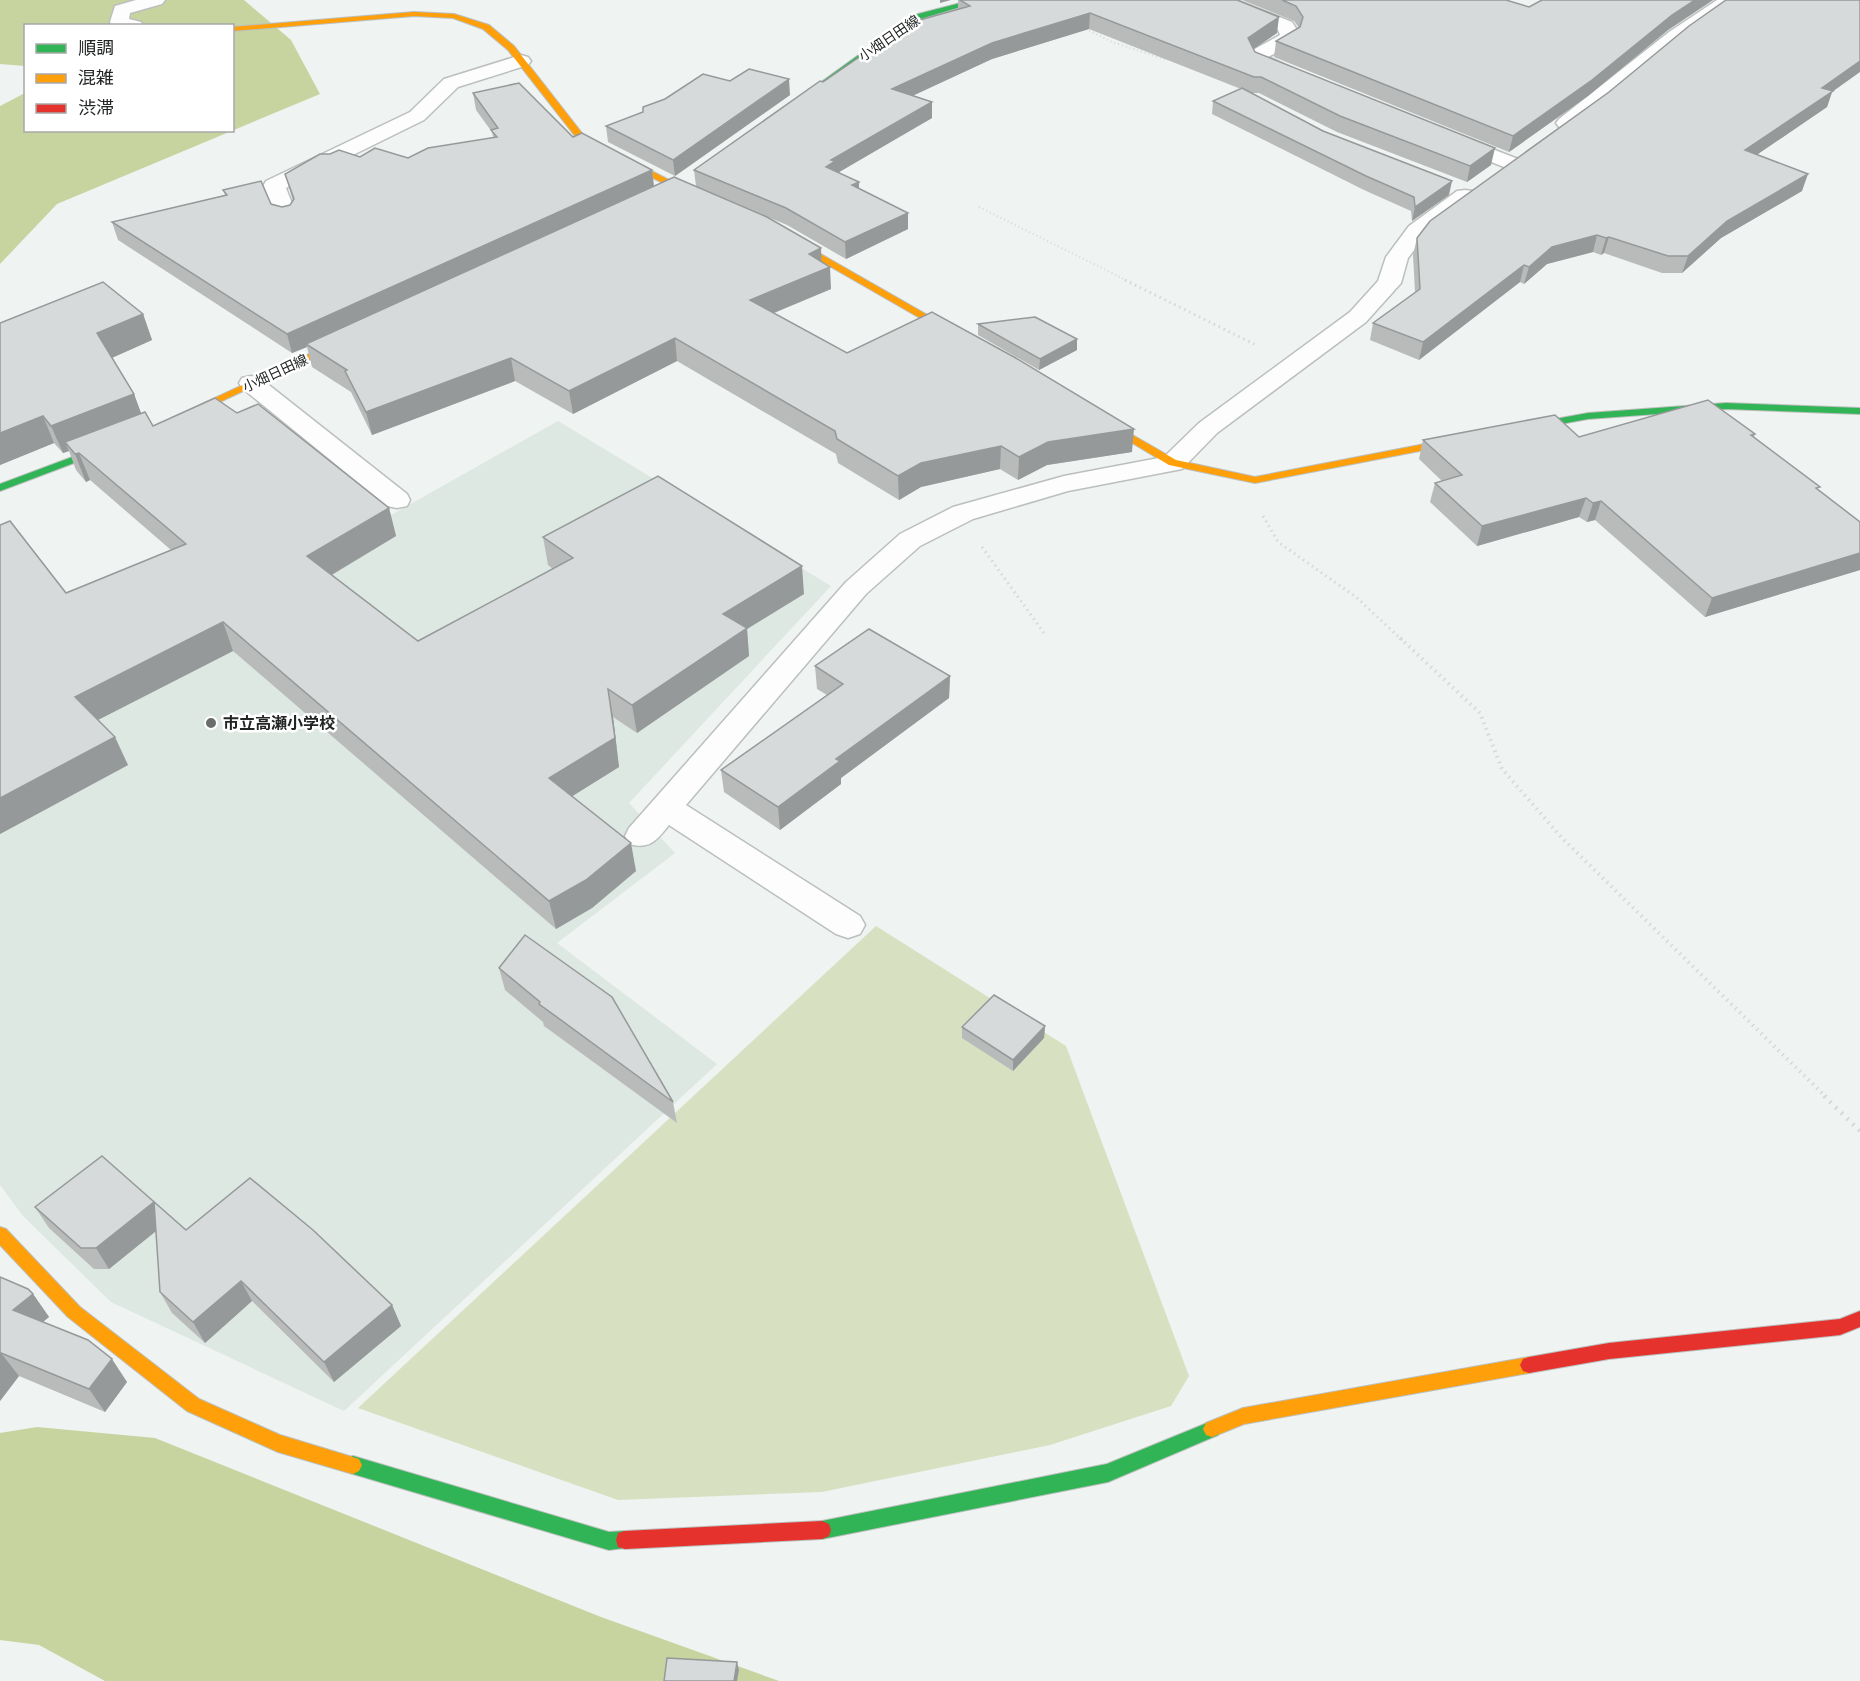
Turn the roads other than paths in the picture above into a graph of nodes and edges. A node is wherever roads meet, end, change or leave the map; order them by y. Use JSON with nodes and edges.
{"nodes":[{"id":1,"x":156,"y":0,"type":"edge"},
{"id":2,"x":980,"y":0,"type":"edge"},
{"id":3,"x":1220,"y":0,"type":"edge"},
{"id":4,"x":1723,"y":1,"type":"edge"},
{"id":5,"x":126,"y":24,"type":"edge"},
{"id":6,"x":234,"y":28,"type":"edge"},
{"id":7,"x":521,"y":62,"type":"junction"},
{"id":8,"x":1314,"y":84,"type":"edge"},
{"id":9,"x":805,"y":96,"type":"edge"},
{"id":10,"x":1434,"y":132,"type":"edge"},
{"id":11,"x":1549,"y":136,"type":"edge"},
{"id":12,"x":1530,"y":149,"type":"edge"},
{"id":13,"x":695,"y":175,"type":"dead end"},
{"id":14,"x":1490,"y":178,"type":"junction"},
{"id":15,"x":1447,"y":185,"type":"edge"},
{"id":16,"x":671,"y":190,"type":"junction"},
{"id":17,"x":717,"y":206,"type":"edge"},
{"id":18,"x":286,"y":216,"type":"edge"},
{"id":19,"x":768,"y":228,"type":"edge"},
{"id":20,"x":358,"y":334,"type":"edge"},
{"id":21,"x":974,"y":345,"type":"edge"},
{"id":22,"x":251,"y":383,"type":"junction"},
{"id":23,"x":1083,"y":410,"type":"edge"},
{"id":24,"x":1860,"y":411,"type":"edge"},
{"id":25,"x":159,"y":426,"type":"edge"},
{"id":26,"x":1508,"y":431,"type":"edge"},
{"id":27,"x":1485,"y":436,"type":"edge"},
{"id":28,"x":128,"y":439,"type":"edge"},
{"id":29,"x":1173,"y":463,"type":"junction"},
{"id":30,"x":0,"y":488,"type":"edge"},
{"id":31,"x":397,"y":500,"type":"dead end"},
{"id":32,"x":666,"y":807,"type":"junction"},
{"id":33,"x":640,"y":836,"type":"dead end"},
{"id":34,"x":848,"y":925,"type":"dead end"},
{"id":35,"x":0,"y":1234,"type":"edge"},
{"id":36,"x":1860,"y":1319,"type":"edge"}],
"edges":[{"from":1,"to":5,"type":"street"},
{"from":2,"to":9,"type":"street","name":"小畑日田線"},
{"from":3,"to":8,"type":"street"},
{"from":4,"to":11,"type":"street"},
{"from":6,"to":7,"type":"street"},
{"from":7,"to":16,"type":"street"},
{"from":7,"to":18,"type":"street"},
{"from":10,"to":14,"type":"street"},
{"from":12,"to":14,"type":"street"},
{"from":13,"to":16,"type":"street"},
{"from":14,"to":15,"type":"street"},
{"from":14,"to":29,"type":"street"},
{"from":16,"to":17,"type":"street"},
{"from":19,"to":21,"type":"street"},
{"from":20,"to":22,"type":"street","name":"小畑日田線"},
{"from":22,"to":25,"type":"street","name":"小畑日田線"},
{"from":22,"to":31,"type":"street"},
{"from":23,"to":29,"type":"street"},
{"from":24,"to":26,"type":"street"},
{"from":27,"to":29,"type":"street"},
{"from":28,"to":30,"type":"street"},
{"from":29,"to":32,"type":"street"},
{"from":32,"to":33,"type":"street"},
{"from":32,"to":34,"type":"street"},
{"from":35,"to":36,"type":"street"}]}
